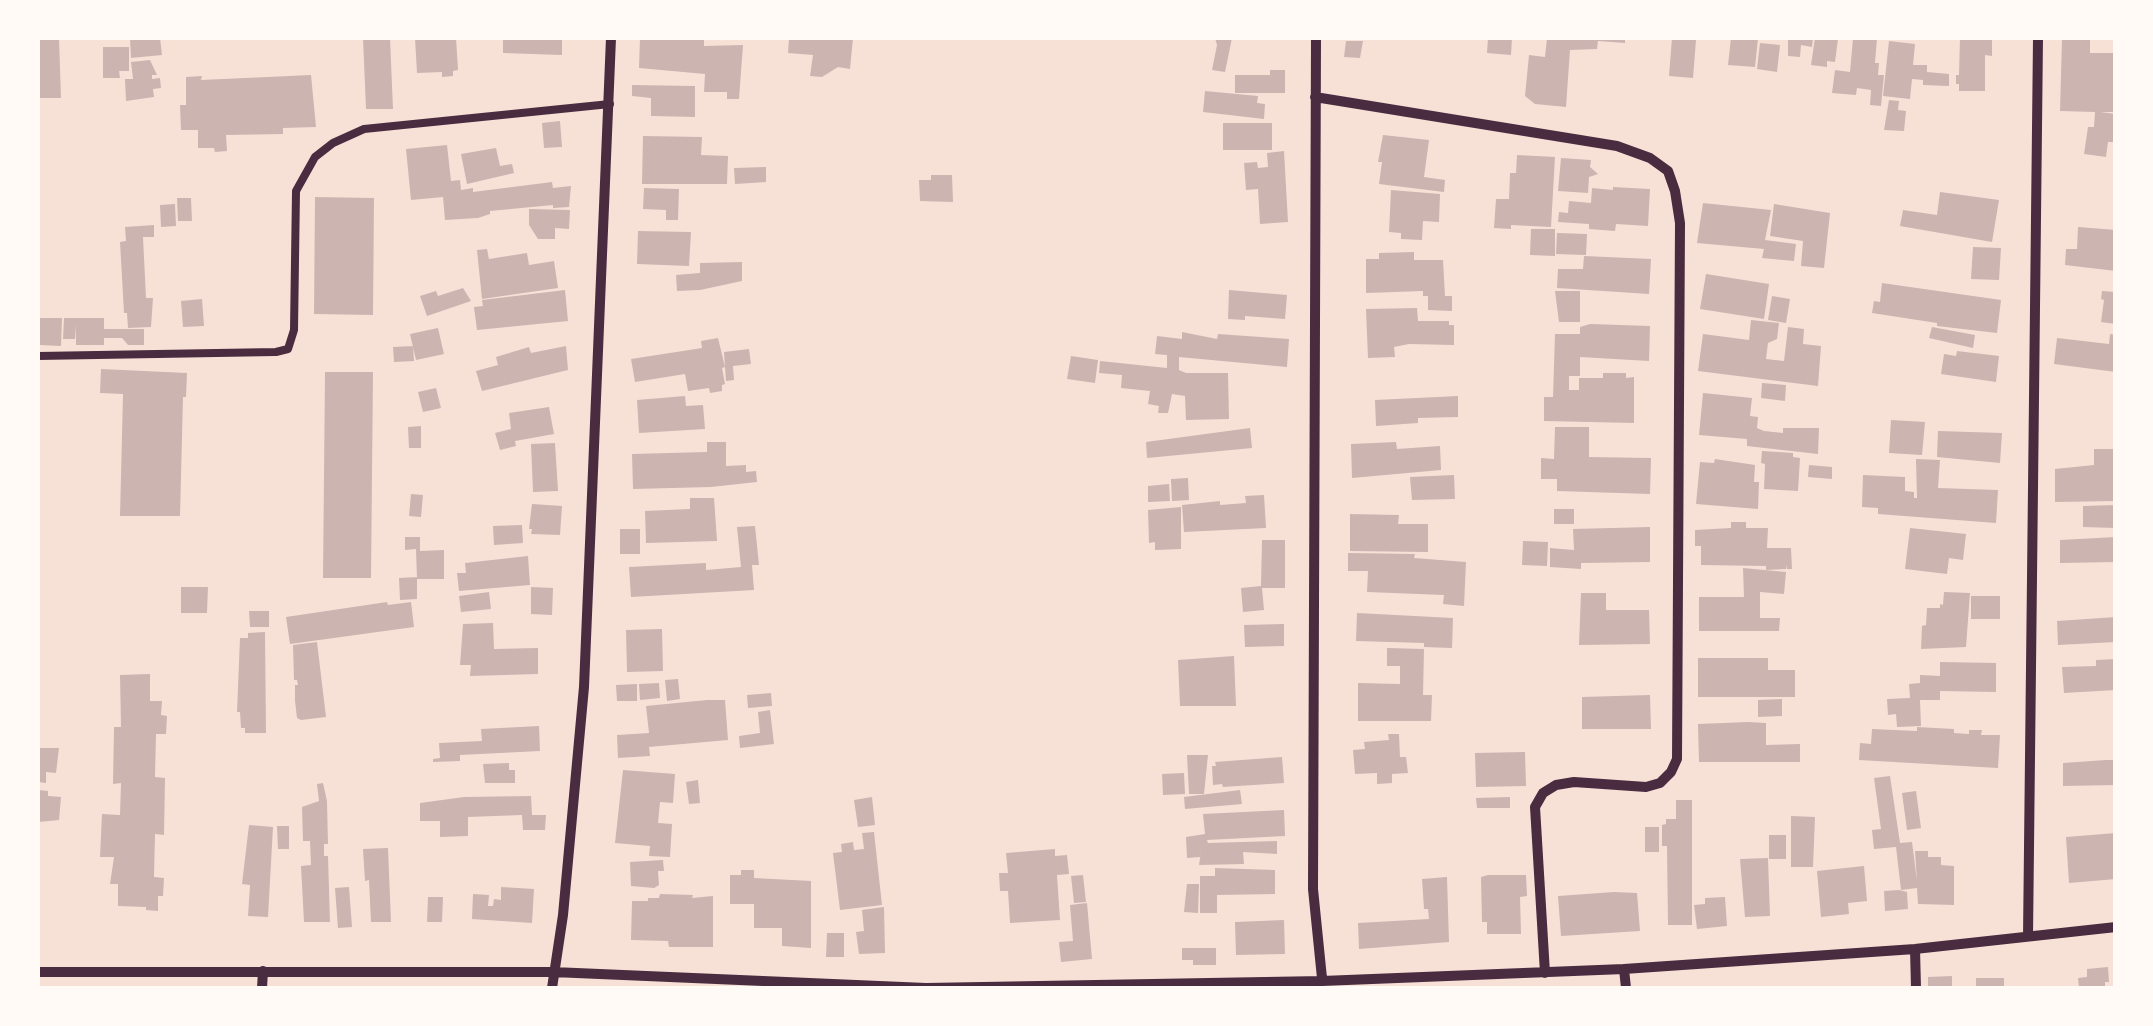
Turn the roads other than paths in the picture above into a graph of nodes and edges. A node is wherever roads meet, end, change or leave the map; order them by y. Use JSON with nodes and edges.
{"nodes":[{"id":1,"x":611,"y":38,"type":"edge"},
{"id":2,"x":1316,"y":38,"type":"edge"},
{"id":3,"x":2038,"y":38,"type":"edge"},
{"id":4,"x":1315,"y":96,"type":"junction"},
{"id":5,"x":610,"y":104,"type":"junction"},
{"id":6,"x":38,"y":356,"type":"edge"},
{"id":7,"x":2116,"y":927,"type":"edge"},
{"id":8,"x":2028,"y":936,"type":"junction"},
{"id":9,"x":1915,"y":948,"type":"junction"},
{"id":10,"x":1624,"y":969,"type":"junction"},
{"id":11,"x":262,"y":971,"type":"junction"},
{"id":12,"x":38,"y":972,"type":"edge"},
{"id":13,"x":553,"y":972,"type":"junction"},
{"id":14,"x":1544,"y":973,"type":"junction"},
{"id":15,"x":1322,"y":984,"type":"edge"},
{"id":16,"x":262,"y":988,"type":"edge"},
{"id":17,"x":552,"y":988,"type":"edge"},
{"id":18,"x":1626,"y":988,"type":"edge"},
{"id":19,"x":1916,"y":988,"type":"edge"}],
"edges":[{"from":1,"to":5,"type":"street"},
{"from":2,"to":4,"type":"street"},
{"from":3,"to":8,"type":"street"},
{"from":4,"to":14,"type":"street"},
{"from":4,"to":15,"type":"street"},
{"from":5,"to":6,"type":"lane"},
{"from":5,"to":13,"type":"street"},
{"from":7,"to":8,"type":"street"},
{"from":8,"to":9,"type":"street"},
{"from":9,"to":10,"type":"street"},
{"from":9,"to":19,"type":"street"},
{"from":10,"to":14,"type":"street"},
{"from":10,"to":18,"type":"street"},
{"from":11,"to":12,"type":"street"},
{"from":11,"to":13,"type":"street"},
{"from":11,"to":16,"type":"street"},
{"from":13,"to":15,"type":"street"},
{"from":13,"to":17,"type":"street"},
{"from":14,"to":15,"type":"street"}]}
